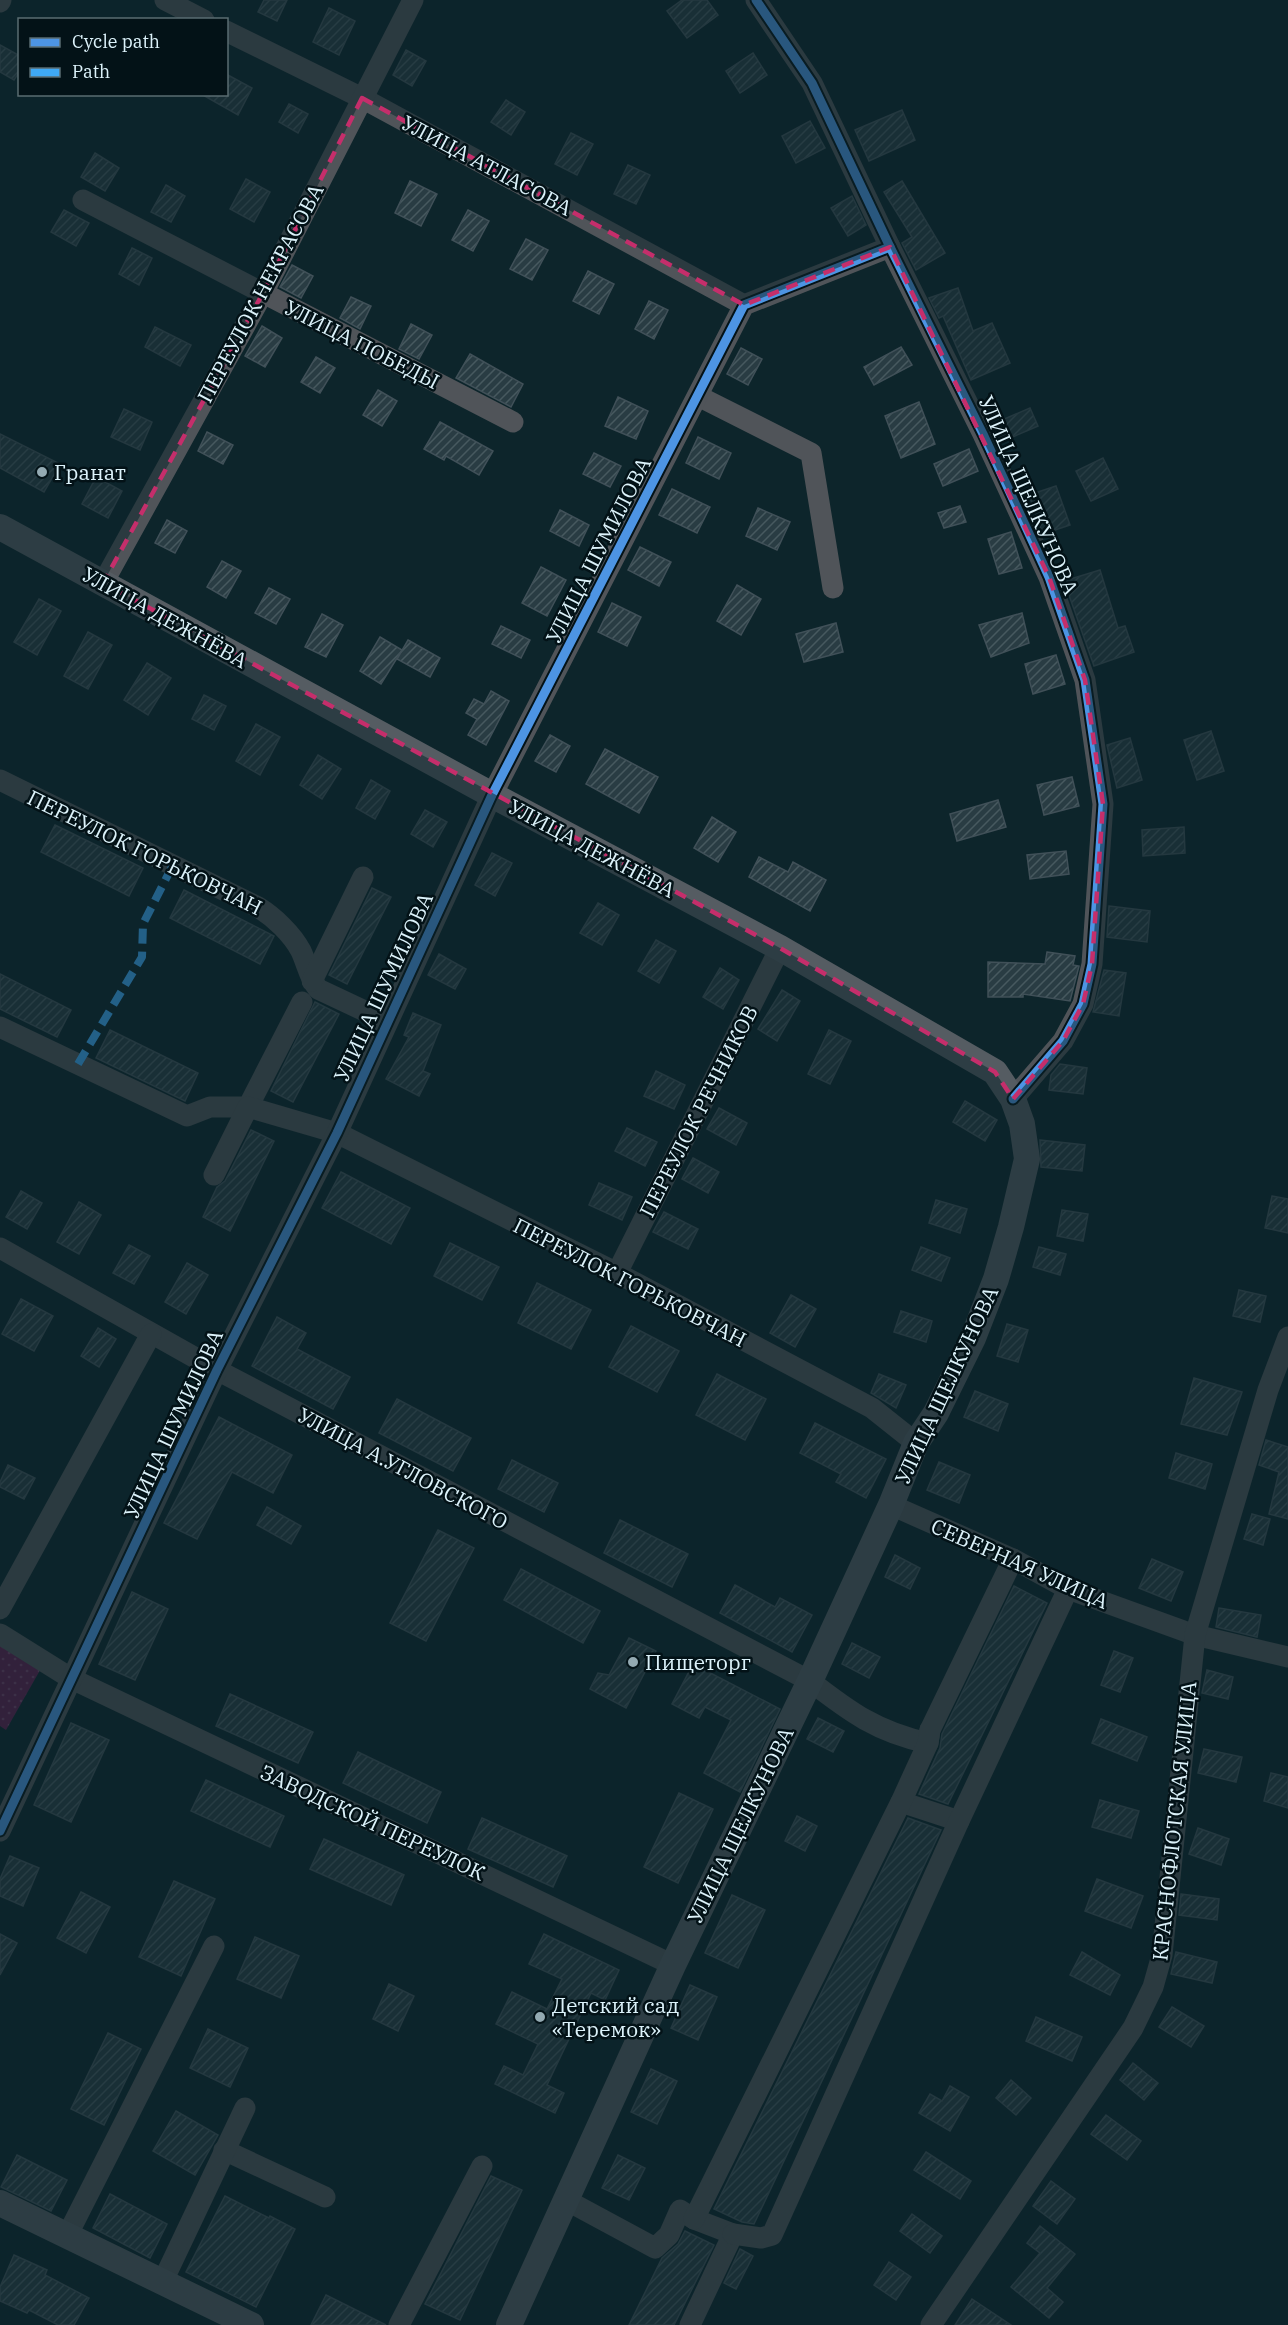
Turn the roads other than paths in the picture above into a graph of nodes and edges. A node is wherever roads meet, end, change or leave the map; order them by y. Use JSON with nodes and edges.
{"nodes":[{"id":1,"x":165,"y":0,"type":"edge"},
{"id":2,"x":413,"y":0,"type":"edge"},
{"id":3,"x":756,"y":0,"type":"edge"},
{"id":4,"x":200,"y":18,"type":"edge"},
{"id":5,"x":228,"y":32,"type":"edge"},
{"id":6,"x":362,"y":98,"type":"junction"},
{"id":7,"x":83,"y":200,"type":"dead end"},
{"id":8,"x":890,"y":247,"type":"junction"},
{"id":9,"x":263,"y":293,"type":"junction"},
{"id":10,"x":744,"y":305,"type":"junction"},
{"id":11,"x":698,"y":396,"type":"junction"},
{"id":12,"x":513,"y":422,"type":"dead end"},
{"id":13,"x":0,"y":527,"type":"edge"},
{"id":14,"x":103,"y":583,"type":"junction"},
{"id":15,"x":833,"y":588,"type":"dead end"},
{"id":16,"x":0,"y":780,"type":"edge"},
{"id":17,"x":492,"y":795,"type":"junction"},
{"id":18,"x":363,"y":878,"type":"dead end"},
{"id":19,"x":780,"y":948,"type":"junction"},
{"id":20,"x":312,"y":981,"type":"junction"},
{"id":21,"x":302,"y":1002,"type":"dead end"},
{"id":22,"x":386,"y":1021,"type":"junction"},
{"id":23,"x":0,"y":1027,"type":"edge"},
{"id":24,"x":1013,"y":1099,"type":"junction"},
{"id":25,"x":248,"y":1107,"type":"junction"},
{"id":26,"x":337,"y":1133,"type":"junction"},
{"id":27,"x":214,"y":1174,"type":"dead end"},
{"id":28,"x":0,"y":1248,"type":"edge"},
{"id":29,"x":617,"y":1273,"type":"junction"},
{"id":30,"x":151,"y":1334,"type":"junction"},
{"id":31,"x":1288,"y":1337,"type":"edge"},
{"id":32,"x":217,"y":1370,"type":"junction"},
{"id":33,"x":916,"y":1443,"type":"junction"},
{"id":34,"x":891,"y":1505,"type":"junction"},
{"id":35,"x":1012,"y":1559,"type":"junction"},
{"id":36,"x":1068,"y":1589,"type":"junction"},
{"id":37,"x":0,"y":1609,"type":"edge"},
{"id":38,"x":0,"y":1634,"type":"edge"},
{"id":39,"x":1195,"y":1635,"type":"junction"},
{"id":40,"x":1288,"y":1657,"type":"edge"},
{"id":41,"x":72,"y":1679,"type":"junction"},
{"id":42,"x":810,"y":1681,"type":"junction"},
{"id":43,"x":928,"y":1743,"type":"junction"},
{"id":44,"x":901,"y":1802,"type":"junction"},
{"id":45,"x":959,"y":1821,"type":"junction"},
{"id":46,"x":0,"y":1831,"type":"edge"},
{"id":47,"x":214,"y":1946,"type":"dead end"},
{"id":48,"x":673,"y":1965,"type":"junction"},
{"id":49,"x":245,"y":2108,"type":"dead end"},
{"id":50,"x":224,"y":2150,"type":"junction"},
{"id":51,"x":482,"y":2166,"type":"dead end"},
{"id":52,"x":325,"y":2197,"type":"dead end"},
{"id":53,"x":566,"y":2200,"type":"junction"},
{"id":54,"x":0,"y":2203,"type":"edge"},
{"id":55,"x":694,"y":2219,"type":"junction"},
{"id":56,"x":68,"y":2234,"type":"junction"},
{"id":57,"x":733,"y":2234,"type":"junction"},
{"id":58,"x":162,"y":2283,"type":"junction"},
{"id":59,"x":251,"y":2325,"type":"edge"},
{"id":60,"x":399,"y":2325,"type":"edge"},
{"id":61,"x":509,"y":2325,"type":"edge"},
{"id":62,"x":690,"y":2325,"type":"edge"},
{"id":63,"x":931,"y":2325,"type":"edge"}],
"edges":[{"from":1,"to":4,"type":"street"},
{"from":2,"to":6,"type":"street","name":"ПЕРЕУЛОК НЕКРАСОВА"},
{"from":3,"to":8,"type":"street","name":"УЛИЦА ЩЕЛКУНОВА"},
{"from":5,"to":6,"type":"street","name":"УЛИЦА АТЛАСОВА"},
{"from":6,"to":9,"type":"street","name":"ПЕРЕУЛОК НЕКРАСОВА"},
{"from":6,"to":10,"type":"street","name":"УЛИЦА АТЛАСОВА"},
{"from":7,"to":9,"type":"street","name":"УЛИЦА ПОБЕДЫ"},
{"from":8,"to":10,"type":"street"},
{"from":8,"to":24,"type":"street","name":"УЛИЦА ЩЕЛКУНОВА"},
{"from":9,"to":12,"type":"street","name":"УЛИЦА ПОБЕДЫ"},
{"from":9,"to":14,"type":"street","name":"ПЕРЕУЛОК НЕКРАСОВА"},
{"from":10,"to":11,"type":"street","name":"УЛИЦА ШУМИЛОВА"},
{"from":11,"to":15,"type":"street"},
{"from":11,"to":17,"type":"street","name":"УЛИЦА ШУМИЛОВА"},
{"from":13,"to":14,"type":"main road","name":"УЛИЦА ДЕЖНЁВА"},
{"from":14,"to":17,"type":"main road","name":"УЛИЦА ДЕЖНЁВА"},
{"from":16,"to":20,"type":"street","name":"ПЕРЕУЛОК ГОРЬКОВЧАН"},
{"from":17,"to":19,"type":"main road","name":"УЛИЦА ДЕЖНЁВА"},
{"from":17,"to":22,"type":"street","name":"УЛИЦА ШУМИЛОВА"},
{"from":18,"to":20,"type":"street"},
{"from":19,"to":24,"type":"main road","name":"УЛИЦА ДЕЖНЁВА"},
{"from":19,"to":29,"type":"street","name":"ПЕРЕУЛОК РЕЧНИКОВ"},
{"from":20,"to":22,"type":"street"},
{"from":21,"to":25,"type":"street"},
{"from":22,"to":26,"type":"street","name":"УЛИЦА ШУМИЛОВА"},
{"from":23,"to":25,"type":"street","name":"ПЕРЕУЛОК ГОРЬКОВЧАН"},
{"from":24,"to":33,"type":"main road","name":"УЛИЦА ЩЕЛКУНОВА"},
{"from":25,"to":26,"type":"street","name":"ПЕРЕУЛОК ГОРЬКОВЧАН"},
{"from":25,"to":27,"type":"street"},
{"from":26,"to":29,"type":"street","name":"ПЕРЕУЛОК ГОРЬКОВЧАН"},
{"from":26,"to":32,"type":"street","name":"УЛИЦА ШУМИЛОВА"},
{"from":28,"to":30,"type":"street","name":"УЛИЦА А.УГЛОВСКОГО"},
{"from":29,"to":33,"type":"street","name":"ПЕРЕУЛОК ГОРЬКОВЧАН"},
{"from":30,"to":32,"type":"street","name":"УЛИЦА А.УГЛОВСКОГО"},
{"from":30,"to":37,"type":"street"},
{"from":31,"to":39,"type":"street","name":"КРАСНОФЛОТСКАЯ УЛИЦА"},
{"from":32,"to":41,"type":"street","name":"УЛИЦА ШУМИЛОВА"},
{"from":32,"to":42,"type":"street","name":"УЛИЦА А.УГЛОВСКОГО"},
{"from":33,"to":34,"type":"main road","name":"УЛИЦА ЩЕЛКУНОВА"},
{"from":34,"to":35,"type":"street","name":"СЕВЕРНАЯ УЛИЦА"},
{"from":34,"to":42,"type":"main road","name":"УЛИЦА ЩЕЛКУНОВА"},
{"from":35,"to":36,"type":"street","name":"СЕВЕРНАЯ УЛИЦА"},
{"from":35,"to":43,"type":"street"},
{"from":36,"to":39,"type":"street","name":"СЕВЕРНАЯ УЛИЦА"},
{"from":36,"to":45,"type":"street"},
{"from":38,"to":41,"type":"street","name":"ЗАВОДСКОЙ ПЕРЕУЛОК"},
{"from":39,"to":40,"type":"street","name":"СЕВЕРНАЯ УЛИЦА"},
{"from":39,"to":63,"type":"street","name":"КРАСНОФЛОТСКАЯ УЛИЦА"},
{"from":41,"to":46,"type":"street","name":"УЛИЦА ШУМИЛОВА"},
{"from":41,"to":48,"type":"street","name":"ЗАВОДСКОЙ ПЕРЕУЛОК"},
{"from":42,"to":43,"type":"street","name":"УЛИЦА А.УГЛОВСКОГО"},
{"from":42,"to":48,"type":"main road","name":"УЛИЦА ЩЕЛКУНОВА"},
{"from":43,"to":44,"type":"street"},
{"from":44,"to":45,"type":"street"},
{"from":44,"to":55,"type":"street"},
{"from":45,"to":57,"type":"street"},
{"from":47,"to":56,"type":"street"},
{"from":48,"to":53,"type":"main road","name":"УЛИЦА ЩЕЛКУНОВА"},
{"from":49,"to":50,"type":"street"},
{"from":50,"to":52,"type":"street"},
{"from":50,"to":58,"type":"street"},
{"from":51,"to":60,"type":"street"},
{"from":53,"to":55,"type":"street"},
{"from":53,"to":61,"type":"main road","name":"УЛИЦА ЩЕЛКУНОВА"},
{"from":54,"to":56,"type":"main road"},
{"from":55,"to":57,"type":"street"},
{"from":56,"to":58,"type":"main road"},
{"from":57,"to":62,"type":"street"},
{"from":58,"to":59,"type":"main road"}]}
